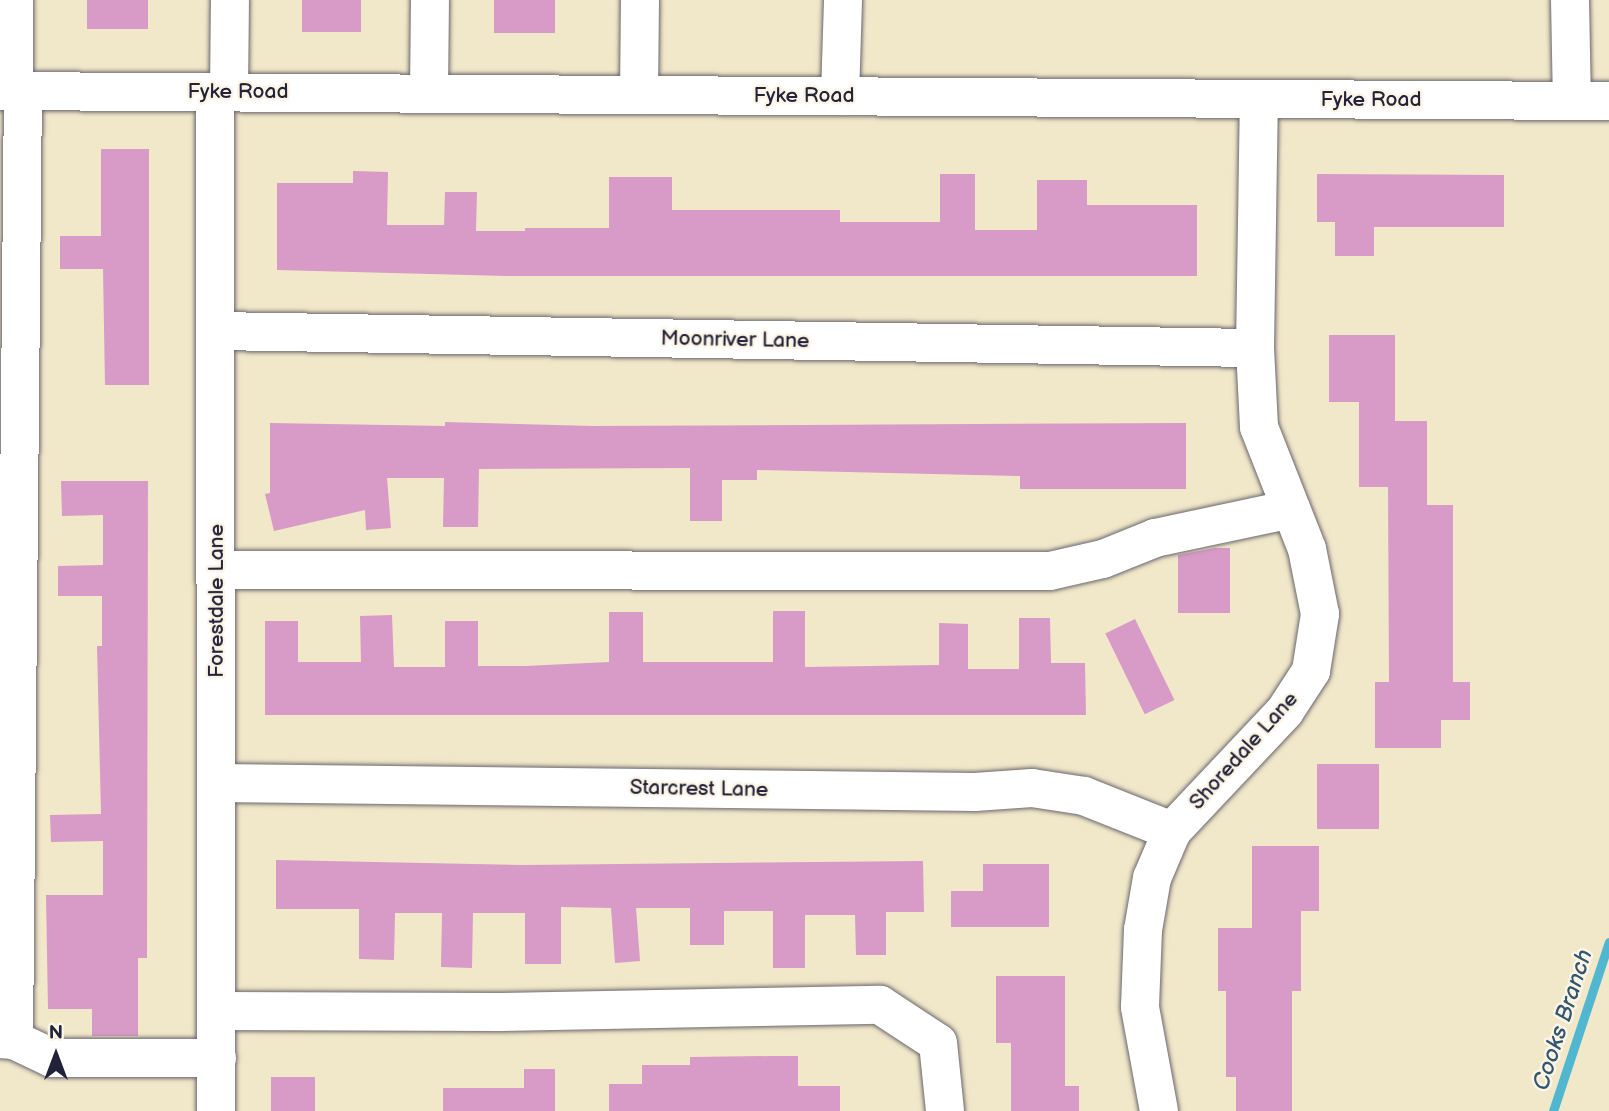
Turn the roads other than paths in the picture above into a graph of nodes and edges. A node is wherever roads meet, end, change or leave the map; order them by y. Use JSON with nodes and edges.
{"nodes":[{"id":1,"x":14,"y":0,"type":"edge"},
{"id":2,"x":230,"y":0,"type":"edge"},
{"id":3,"x":430,"y":0,"type":"edge"},
{"id":4,"x":640,"y":0,"type":"edge"},
{"id":5,"x":843,"y":0,"type":"edge"},
{"id":6,"x":1570,"y":0,"type":"edge"},
{"id":7,"x":12,"y":91,"type":"edge"},
{"id":8,"x":222,"y":92,"type":"junction"},
{"id":9,"x":429,"y":93,"type":"junction"},
{"id":10,"x":639,"y":95,"type":"junction"},
{"id":11,"x":839,"y":96,"type":"junction"},
{"id":12,"x":1259,"y":99,"type":"junction"},
{"id":13,"x":1590,"y":101,"type":"edge"},
{"id":14,"x":215,"y":331,"type":"junction"},
{"id":15,"x":1255,"y":348,"type":"junction"},
{"id":16,"x":1291,"y":509,"type":"junction"},
{"id":17,"x":216,"y":570,"type":"junction"},
{"id":18,"x":218,"y":783,"type":"junction"},
{"id":19,"x":1172,"y":831,"type":"junction"},
{"id":20,"x":216,"y":1012,"type":"junction"},
{"id":21,"x":7,"y":1040,"type":"edge"},
{"id":22,"x":216,"y":1058,"type":"junction"},
{"id":23,"x":216,"y":1111,"type":"edge"},
{"id":24,"x":945,"y":1111,"type":"edge"},
{"id":25,"x":1159,"y":1111,"type":"edge"}],
"edges":[{"from":1,"to":7,"type":"street"},
{"from":2,"to":8,"type":"street","name":"Forestdale Lane"},
{"from":3,"to":9,"type":"street"},
{"from":4,"to":10,"type":"street"},
{"from":5,"to":11,"type":"street"},
{"from":6,"to":13,"type":"street"},
{"from":7,"to":8,"type":"street","name":"Fyke Road"},
{"from":7,"to":21,"type":"street"},
{"from":8,"to":9,"type":"street","name":"Fyke Road"},
{"from":8,"to":14,"type":"street","name":"Forestdale Lane"},
{"from":9,"to":10,"type":"street","name":"Fyke Road"},
{"from":10,"to":11,"type":"street","name":"Fyke Road"},
{"from":11,"to":12,"type":"street","name":"Fyke Road"},
{"from":12,"to":13,"type":"street","name":"Fyke Road"},
{"from":12,"to":15,"type":"street","name":"Shoredale Lane"},
{"from":14,"to":15,"type":"street","name":"Moonriver Lane"},
{"from":14,"to":17,"type":"street","name":"Forestdale Lane"},
{"from":15,"to":16,"type":"street","name":"Shoredale Lane"},
{"from":16,"to":17,"type":"street"},
{"from":16,"to":19,"type":"street","name":"Shoredale Lane"},
{"from":17,"to":18,"type":"street","name":"Forestdale Lane"},
{"from":18,"to":19,"type":"street","name":"Starcrest Lane"},
{"from":18,"to":20,"type":"street","name":"Forestdale Lane"},
{"from":19,"to":25,"type":"street","name":"Shoredale Lane"},
{"from":20,"to":22,"type":"street","name":"Forestdale Lane"},
{"from":20,"to":24,"type":"street"},
{"from":21,"to":22,"type":"street"},
{"from":22,"to":23,"type":"street","name":"Forestdale Lane"}]}
